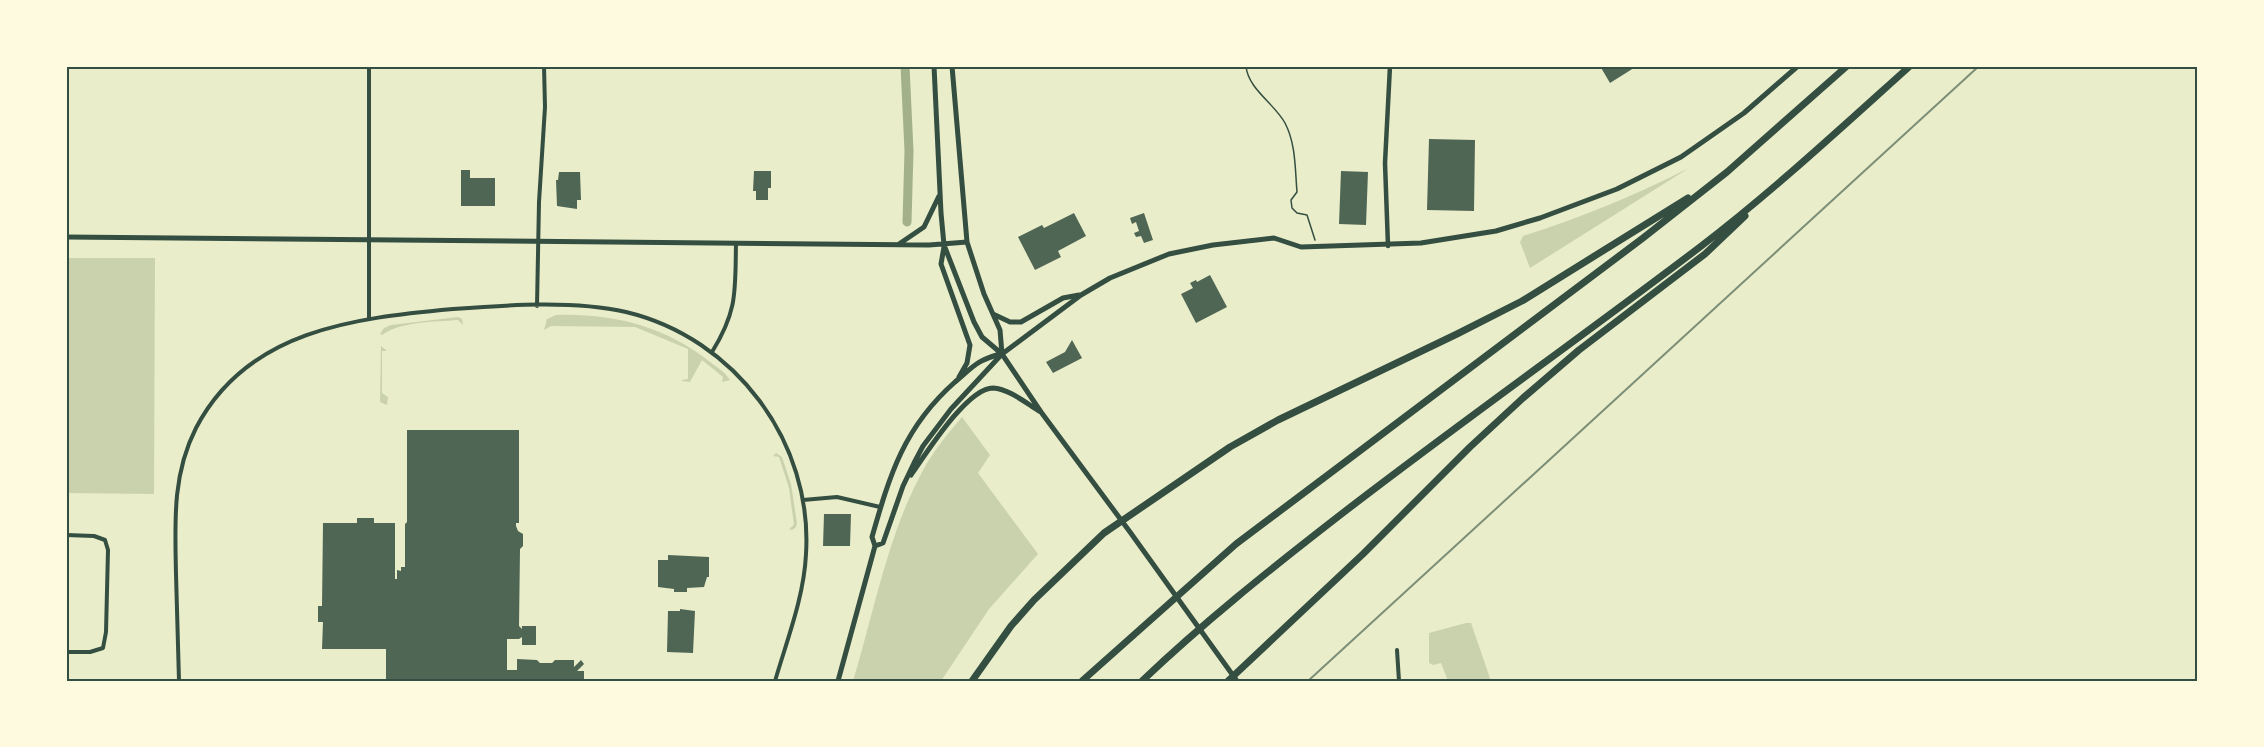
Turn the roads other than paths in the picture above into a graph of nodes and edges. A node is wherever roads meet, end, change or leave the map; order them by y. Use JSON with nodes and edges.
{"nodes":[{"id":1,"x":369,"y":66,"type":"edge"},
{"id":2,"x":544,"y":66,"type":"edge"},
{"id":3,"x":934,"y":66,"type":"edge"},
{"id":4,"x":952,"y":66,"type":"edge"},
{"id":5,"x":1390,"y":66,"type":"edge"},
{"id":6,"x":1798,"y":66,"type":"edge"},
{"id":7,"x":1847,"y":66,"type":"edge"},
{"id":8,"x":1910,"y":66,"type":"edge"},
{"id":9,"x":1727,"y":172,"type":"junction"},
{"id":10,"x":1783,"y":180,"type":"junction"},
{"id":11,"x":940,"y":194,"type":"junction"},
{"id":12,"x":66,"y":237,"type":"edge"},
{"id":13,"x":369,"y":239,"type":"junction"},
{"id":14,"x":538,"y":241,"type":"junction"},
{"id":15,"x":966,"y":242,"type":"junction"},
{"id":16,"x":736,"y":243,"type":"junction"},
{"id":17,"x":898,"y":245,"type":"junction"},
{"id":18,"x":944,"y":245,"type":"junction"},
{"id":19,"x":1388,"y":246,"type":"junction"},
{"id":20,"x":1081,"y":295,"type":"junction"},
{"id":21,"x":537,"y":306,"type":"junction"},
{"id":22,"x":993,"y":314,"type":"junction"},
{"id":23,"x":369,"y":319,"type":"junction"},
{"id":24,"x":712,"y":352,"type":"junction"},
{"id":25,"x":1002,"y":354,"type":"junction"},
{"id":26,"x":957,"y":381,"type":"junction"},
{"id":27,"x":1041,"y":412,"type":"junction"},
{"id":28,"x":903,"y":486,"type":"junction"},
{"id":29,"x":803,"y":500,"type":"junction"},
{"id":30,"x":880,"y":507,"type":"junction"},
{"id":31,"x":1122,"y":521,"type":"junction"},
{"id":32,"x":66,"y":535,"type":"edge"},
{"id":33,"x":875,"y":546,"type":"junction"},
{"id":34,"x":1397,"y":650,"type":"dead end"},
{"id":35,"x":66,"y":652,"type":"edge"},
{"id":36,"x":1233,"y":679,"type":"edge"},
{"id":37,"x":179,"y":681,"type":"edge"},
{"id":38,"x":775,"y":681,"type":"edge"},
{"id":39,"x":838,"y":681,"type":"edge"},
{"id":40,"x":972,"y":681,"type":"edge"},
{"id":41,"x":1082,"y":681,"type":"edge"},
{"id":42,"x":1142,"y":681,"type":"edge"},
{"id":43,"x":1399,"y":681,"type":"edge"}],
"edges":[{"from":1,"to":13,"type":"street"},
{"from":2,"to":14,"type":"street"},
{"from":3,"to":11,"type":"main road"},
{"from":4,"to":15,"type":"main road"},
{"from":5,"to":19,"type":"street"},
{"from":6,"to":19,"type":"main road"},
{"from":7,"to":9,"type":"highway"},
{"from":8,"to":10,"type":"highway"},
{"from":9,"to":31,"type":"highway"},
{"from":9,"to":41,"type":"highway"},
{"from":10,"to":36,"type":"highway"},
{"from":10,"to":42,"type":"highway"},
{"from":11,"to":17,"type":"main road"},
{"from":11,"to":18,"type":"main road"},
{"from":12,"to":13,"type":"main road"},
{"from":13,"to":14,"type":"main road"},
{"from":13,"to":23,"type":"street"},
{"from":14,"to":16,"type":"main road"},
{"from":14,"to":21,"type":"street"},
{"from":15,"to":18,"type":"main road"},
{"from":15,"to":22,"type":"main road"},
{"from":16,"to":17,"type":"main road"},
{"from":16,"to":24,"type":"street"},
{"from":17,"to":18,"type":"main road"},
{"from":18,"to":25,"type":"main road"},
{"from":18,"to":26,"type":"main road"},
{"from":19,"to":20,"type":"main road"},
{"from":20,"to":22,"type":"main road"},
{"from":20,"to":25,"type":"main road"},
{"from":21,"to":23,"type":"street"},
{"from":21,"to":24,"type":"street"},
{"from":22,"to":25,"type":"main road"},
{"from":23,"to":37,"type":"street"},
{"from":24,"to":29,"type":"street"},
{"from":25,"to":26,"type":"main road"},
{"from":25,"to":27,"type":"main road"},
{"from":25,"to":28,"type":"main road"},
{"from":26,"to":30,"type":"main road"},
{"from":27,"to":28,"type":"main road"},
{"from":27,"to":31,"type":"main road"},
{"from":28,"to":33,"type":"main road"},
{"from":29,"to":30,"type":"street"},
{"from":29,"to":38,"type":"street"},
{"from":30,"to":33,"type":"main road"},
{"from":31,"to":36,"type":"main road"},
{"from":31,"to":40,"type":"highway"},
{"from":32,"to":35,"type":"street"},
{"from":33,"to":39,"type":"main road"},
{"from":34,"to":43,"type":"street"}]}
